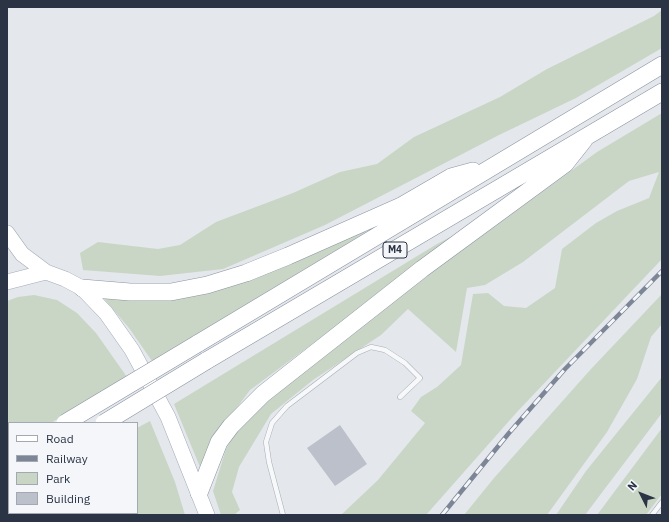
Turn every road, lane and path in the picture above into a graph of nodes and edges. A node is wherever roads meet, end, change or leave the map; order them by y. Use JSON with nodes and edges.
{"nodes":[{"id":1,"x":662,"y":65,"type":"edge"},
{"id":2,"x":662,"y":92,"type":"edge"},
{"id":3,"x":584,"y":140,"type":"junction"},
{"id":4,"x":499,"y":163,"type":"junction"},
{"id":5,"x":7,"y":233,"type":"edge"},
{"id":6,"x":46,"y":272,"type":"junction"},
{"id":7,"x":7,"y":282,"type":"edge"},
{"id":8,"x":82,"y":288,"type":"junction"},
{"id":9,"x":400,"y":398,"type":"dead end"},
{"id":10,"x":67,"y":422,"type":"edge"},
{"id":11,"x":106,"y":422,"type":"edge"},
{"id":12,"x":199,"y":493,"type":"junction"},
{"id":13,"x":662,"y":502,"type":"edge"},
{"id":14,"x":207,"y":515,"type":"edge"},
{"id":15,"x":283,"y":515,"type":"edge"},
{"id":16,"x":652,"y":515,"type":"edge"}],
"edges":[{"from":1,"to":4,"type":"highway","number":"M4"},
{"from":2,"to":3,"type":"highway","number":"M4"},
{"from":3,"to":11,"type":"highway","number":"M4","bridge":true},
{"from":3,"to":12,"type":"highway","number":"M4"},
{"from":4,"to":8,"type":"highway","number":"M4"},
{"from":4,"to":10,"type":"highway","number":"M4","bridge":true},
{"from":5,"to":6,"type":"main road"},
{"from":6,"to":7,"type":"main road"},
{"from":6,"to":8,"type":"main road"},
{"from":8,"to":12,"type":"main road"},
{"from":9,"to":15,"type":"lane"},
{"from":12,"to":14,"type":"main road"},
{"from":13,"to":16,"type":"lane"}]}
